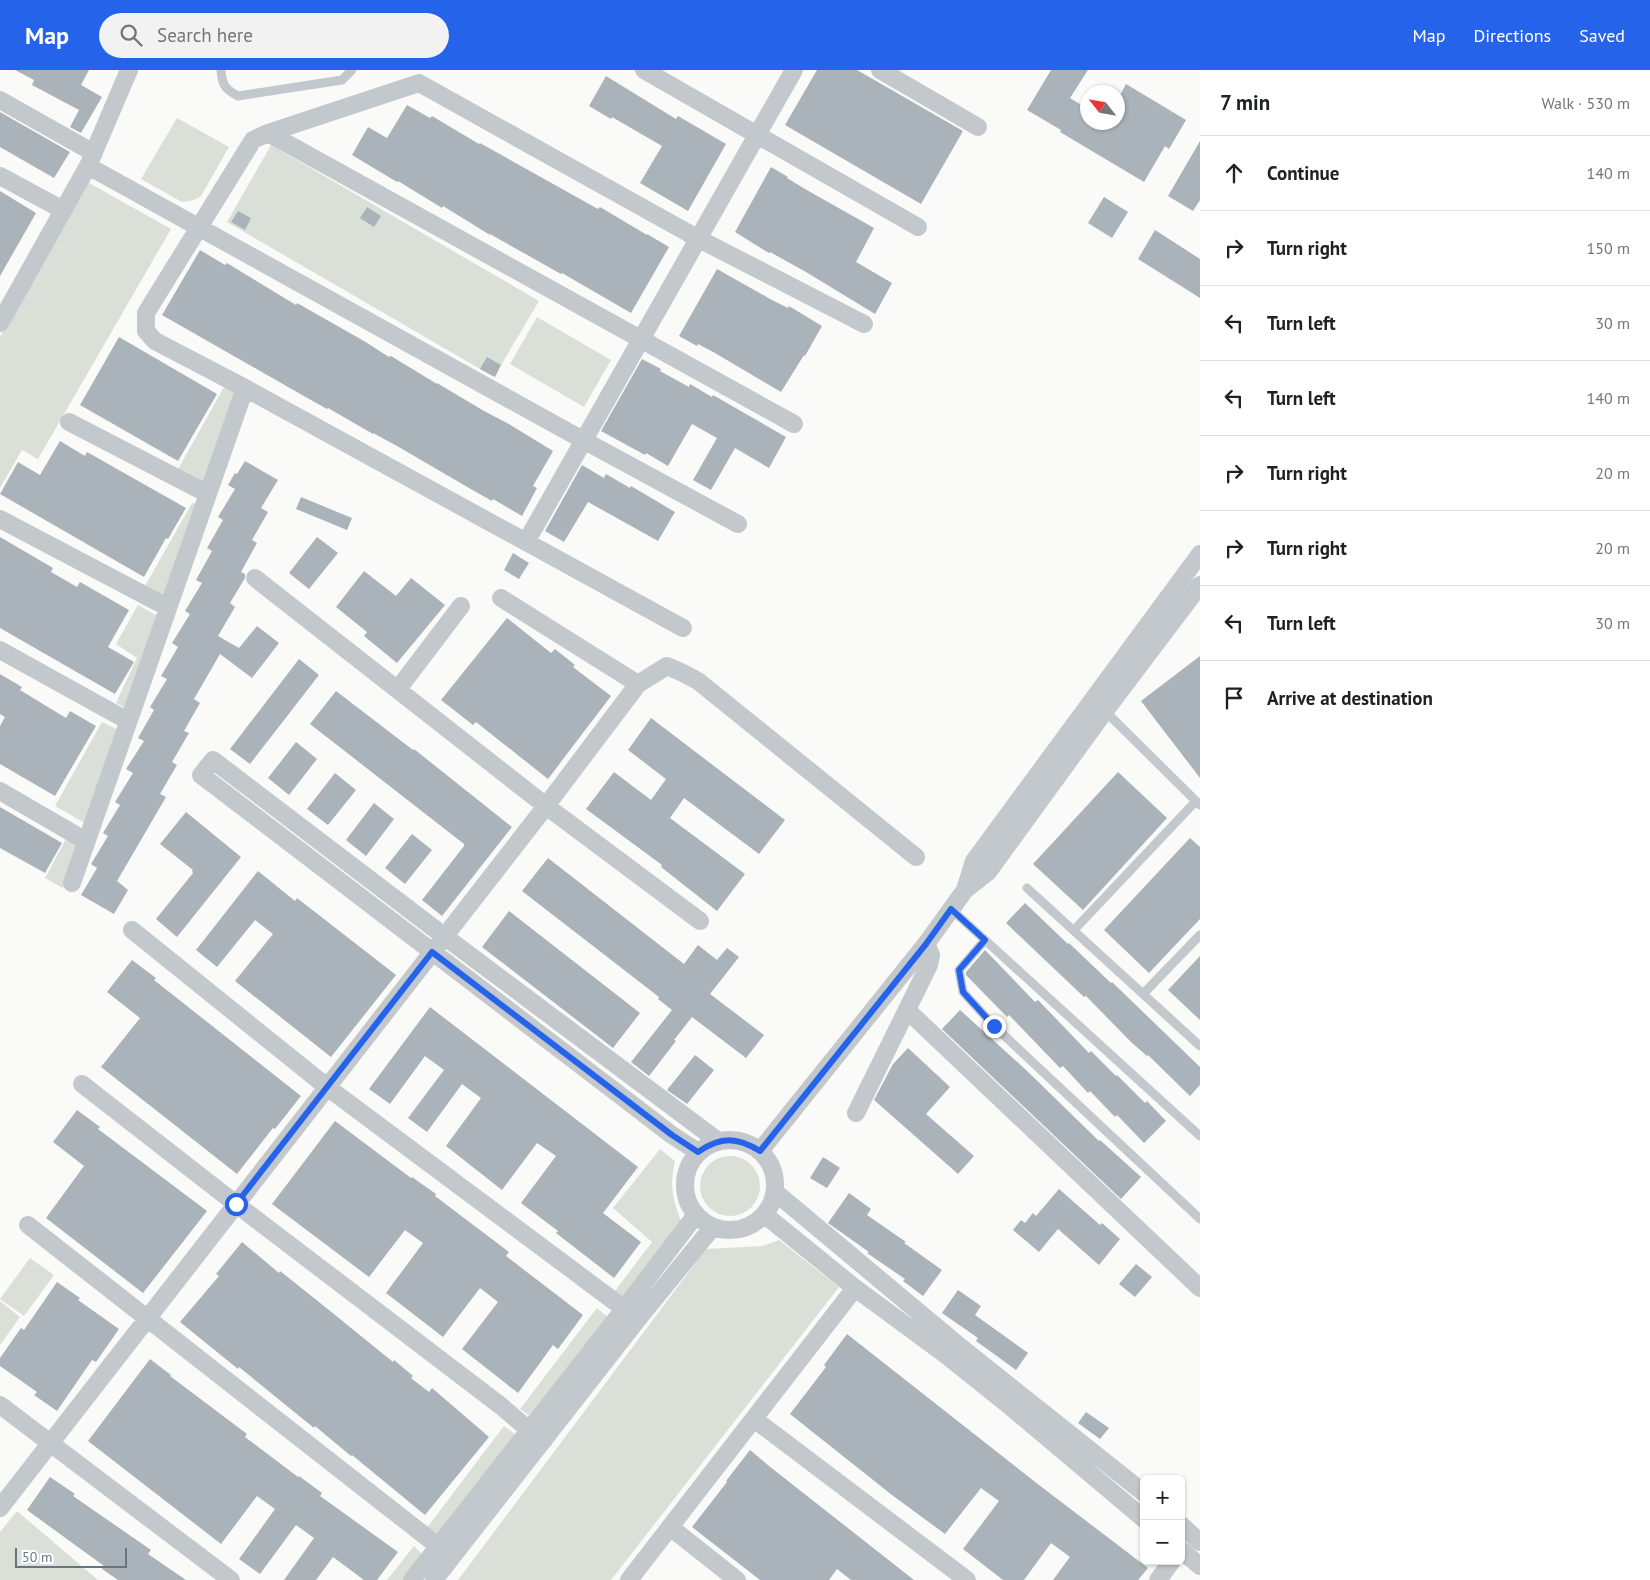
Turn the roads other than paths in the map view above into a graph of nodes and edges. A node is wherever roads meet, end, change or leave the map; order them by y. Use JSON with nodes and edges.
{"nodes":[{"id":1,"x":129,"y":70,"type":"edge"},
{"id":2,"x":221,"y":70,"type":"edge"},
{"id":3,"x":352,"y":70,"type":"edge"},
{"id":4,"x":644,"y":70,"type":"edge"},
{"id":5,"x":794,"y":70,"type":"edge"},
{"id":6,"x":880,"y":70,"type":"edge"},
{"id":7,"x":0,"y":100,"type":"edge"},
{"id":8,"x":978,"y":127,"type":"dead end"},
{"id":9,"x":268,"y":133,"type":"junction"},
{"id":10,"x":758,"y":134,"type":"junction"},
{"id":11,"x":91,"y":160,"type":"junction"},
{"id":12,"x":0,"y":176,"type":"edge"},
{"id":13,"x":63,"y":210,"type":"junction"},
{"id":14,"x":918,"y":226,"type":"dead end"},
{"id":15,"x":199,"y":227,"type":"junction"},
{"id":16,"x":699,"y":238,"type":"junction"},
{"id":17,"x":3,"y":313,"type":"edge"},
{"id":18,"x":864,"y":324,"type":"dead end"},
{"id":19,"x":641,"y":339,"type":"junction"},
{"id":20,"x":245,"y":388,"type":"junction"},
{"id":21,"x":69,"y":422,"type":"dead end"},
{"id":22,"x":794,"y":424,"type":"dead end"},
{"id":23,"x":583,"y":440,"type":"junction"},
{"id":24,"x":208,"y":494,"type":"junction"},
{"id":25,"x":0,"y":518,"type":"edge"},
{"id":26,"x":738,"y":524,"type":"dead end"},
{"id":27,"x":526,"y":542,"type":"junction"},
{"id":28,"x":1200,"y":554,"type":"edge"},
{"id":29,"x":255,"y":578,"type":"dead end"},
{"id":30,"x":1200,"y":585,"type":"edge"},
{"id":31,"x":501,"y":598,"type":"dead end"},
{"id":32,"x":461,"y":606,"type":"dead end"},
{"id":33,"x":167,"y":607,"type":"junction"},
{"id":34,"x":683,"y":628,"type":"dead end"},
{"id":35,"x":0,"y":650,"type":"edge"},
{"id":36,"x":638,"y":684,"type":"junction"},
{"id":37,"x":398,"y":689,"type":"junction"},
{"id":38,"x":1099,"y":705,"type":"junction"},
{"id":39,"x":128,"y":721,"type":"junction"},
{"id":40,"x":0,"y":791,"type":"edge"},
{"id":41,"x":1198,"y":803,"type":"edge"},
{"id":42,"x":546,"y":806,"type":"junction"},
{"id":43,"x":86,"y":842,"type":"junction"},
{"id":44,"x":916,"y":858,"type":"dead end"},
{"id":45,"x":72,"y":884,"type":"dead end"},
{"id":46,"x":1027,"y":888,"type":"dead end"},
{"id":47,"x":951,"y":909,"type":"junction"},
{"id":48,"x":700,"y":921,"type":"dead end"},
{"id":49,"x":132,"y":930,"type":"dead end"},
{"id":50,"x":1074,"y":930,"type":"junction"},
{"id":51,"x":1200,"y":935,"type":"edge"},
{"id":52,"x":444,"y":936,"type":"junction"},
{"id":53,"x":985,"y":940,"type":"junction"},
{"id":54,"x":926,"y":944,"type":"junction"},
{"id":55,"x":432,"y":952,"type":"junction"},
{"id":56,"x":1143,"y":994,"type":"junction"},
{"id":57,"x":907,"y":1010,"type":"junction"},
{"id":58,"x":1200,"y":1046,"type":"edge"},
{"id":59,"x":82,"y":1084,"type":"dead end"},
{"id":60,"x":327,"y":1087,"type":"junction"},
{"id":61,"x":856,"y":1113,"type":"dead end"},
{"id":62,"x":1200,"y":1136,"type":"edge"},
{"id":63,"x":718,"y":1142,"type":"junction"},
{"id":64,"x":760,"y":1151,"type":"junction"},
{"id":65,"x":698,"y":1152,"type":"junction"},
{"id":66,"x":775,"y":1192,"type":"junction"},
{"id":67,"x":236,"y":1204,"type":"junction"},
{"id":68,"x":765,"y":1215,"type":"junction"},
{"id":69,"x":695,"y":1216,"type":"junction"},
{"id":70,"x":1200,"y":1219,"type":"edge"},
{"id":71,"x":28,"y":1225,"type":"dead end"},
{"id":72,"x":712,"y":1228,"type":"junction"},
{"id":73,"x":855,"y":1288,"type":"junction"},
{"id":74,"x":1200,"y":1288,"type":"edge"},
{"id":75,"x":631,"y":1314,"type":"junction"},
{"id":76,"x":147,"y":1318,"type":"junction"},
{"id":77,"x":0,"y":1405,"type":"edge"},
{"id":78,"x":754,"y":1419,"type":"junction"},
{"id":79,"x":529,"y":1430,"type":"junction"},
{"id":80,"x":544,"y":1440,"type":"junction"},
{"id":81,"x":50,"y":1443,"type":"junction"},
{"id":82,"x":1140,"y":1490,"type":"edge"},
{"id":83,"x":0,"y":1508,"type":"edge"},
{"id":84,"x":1140,"y":1516,"type":"edge"},
{"id":85,"x":670,"y":1527,"type":"junction"},
{"id":86,"x":445,"y":1552,"type":"junction"},
{"id":87,"x":1185,"y":1553,"type":"edge"},
{"id":88,"x":1169,"y":1565,"type":"edge"},
{"id":89,"x":1200,"y":1566,"type":"edge"},
{"id":90,"x":231,"y":1580,"type":"edge"},
{"id":91,"x":412,"y":1580,"type":"edge"},
{"id":92,"x":434,"y":1580,"type":"edge"},
{"id":93,"x":629,"y":1580,"type":"edge"},
{"id":94,"x":737,"y":1580,"type":"edge"},
{"id":95,"x":967,"y":1580,"type":"edge"},
{"id":96,"x":1158,"y":1580,"type":"edge"}],
"edges":[{"from":1,"to":11,"type":"street"},
{"from":2,"to":3,"type":"lane"},
{"from":4,"to":10,"type":"street"},
{"from":5,"to":10,"type":"street"},
{"from":6,"to":8,"type":"street"},
{"from":7,"to":11,"type":"street"},
{"from":9,"to":15,"type":"street"},
{"from":9,"to":16,"type":"street"},
{"from":9,"to":19,"type":"street"},
{"from":10,"to":14,"type":"street"},
{"from":10,"to":16,"type":"street"},
{"from":11,"to":13,"type":"street"},
{"from":11,"to":15,"type":"street"},
{"from":12,"to":13,"type":"street"},
{"from":13,"to":17,"type":"street"},
{"from":15,"to":20,"type":"street"},
{"from":15,"to":23,"type":"street"},
{"from":16,"to":18,"type":"street"},
{"from":16,"to":19,"type":"street"},
{"from":19,"to":22,"type":"street"},
{"from":19,"to":23,"type":"street"},
{"from":20,"to":24,"type":"street"},
{"from":20,"to":27,"type":"street"},
{"from":21,"to":24,"type":"street"},
{"from":23,"to":26,"type":"street"},
{"from":23,"to":27,"type":"street"},
{"from":24,"to":33,"type":"street"},
{"from":25,"to":33,"type":"street"},
{"from":27,"to":34,"type":"street"},
{"from":28,"to":38,"type":"street"},
{"from":29,"to":37,"type":"street"},
{"from":30,"to":38,"type":"street"},
{"from":31,"to":36,"type":"street"},
{"from":32,"to":37,"type":"street"},
{"from":33,"to":39,"type":"street"},
{"from":35,"to":39,"type":"street"},
{"from":36,"to":42,"type":"street"},
{"from":36,"to":44,"type":"street"},
{"from":37,"to":42,"type":"street"},
{"from":38,"to":41,"type":"lane"},
{"from":38,"to":47,"type":"street"},
{"from":39,"to":43,"type":"street"},
{"from":40,"to":43,"type":"street"},
{"from":41,"to":50,"type":"lane"},
{"from":42,"to":48,"type":"street"},
{"from":42,"to":52,"type":"street"},
{"from":43,"to":45,"type":"street"},
{"from":46,"to":50,"type":"lane"},
{"from":47,"to":53,"type":"lane"},
{"from":47,"to":54,"type":"street"},
{"from":49,"to":60,"type":"street"},
{"from":50,"to":56,"type":"lane"},
{"from":51,"to":56,"type":"lane"},
{"from":52,"to":55,"type":"street"},
{"from":52,"to":55,"type":"street"},
{"from":52,"to":63,"type":"street"},
{"from":53,"to":62,"type":"lane"},
{"from":53,"to":70,"type":"lane"},
{"from":54,"to":57,"type":"street"},
{"from":54,"to":64,"type":"street"},
{"from":55,"to":60,"type":"street"},
{"from":55,"to":65,"type":"street"},
{"from":56,"to":58,"type":"lane"},
{"from":57,"to":61,"type":"street"},
{"from":57,"to":74,"type":"street"},
{"from":59,"to":67,"type":"street"},
{"from":60,"to":67,"type":"street"},
{"from":60,"to":75,"type":"street"},
{"from":63,"to":64,"type":"street"},
{"from":63,"to":65,"type":"street"},
{"from":64,"to":66,"type":"street"},
{"from":65,"to":69,"type":"street"},
{"from":66,"to":68,"type":"street"},
{"from":66,"to":82,"type":"street"},
{"from":67,"to":76,"type":"street"},
{"from":67,"to":79,"type":"street"},
{"from":68,"to":72,"type":"street"},
{"from":68,"to":73,"type":"street"},
{"from":69,"to":72,"type":"street"},
{"from":69,"to":75,"type":"street"},
{"from":71,"to":76,"type":"street"},
{"from":72,"to":75,"type":"street"},
{"from":73,"to":78,"type":"street"},
{"from":73,"to":84,"type":"street"},
{"from":75,"to":79,"type":"street"},
{"from":75,"to":80,"type":"street"},
{"from":76,"to":81,"type":"street"},
{"from":76,"to":86,"type":"street"},
{"from":77,"to":81,"type":"street"},
{"from":78,"to":85,"type":"street"},
{"from":78,"to":95,"type":"street"},
{"from":79,"to":80,"type":"street"},
{"from":79,"to":86,"type":"street"},
{"from":80,"to":86,"type":"street"},
{"from":81,"to":83,"type":"street"},
{"from":81,"to":90,"type":"street"},
{"from":85,"to":93,"type":"street"},
{"from":85,"to":94,"type":"street"},
{"from":86,"to":91,"type":"street"},
{"from":86,"to":92,"type":"street"},
{"from":87,"to":89,"type":"street"},
{"from":88,"to":96,"type":"street"}]}
